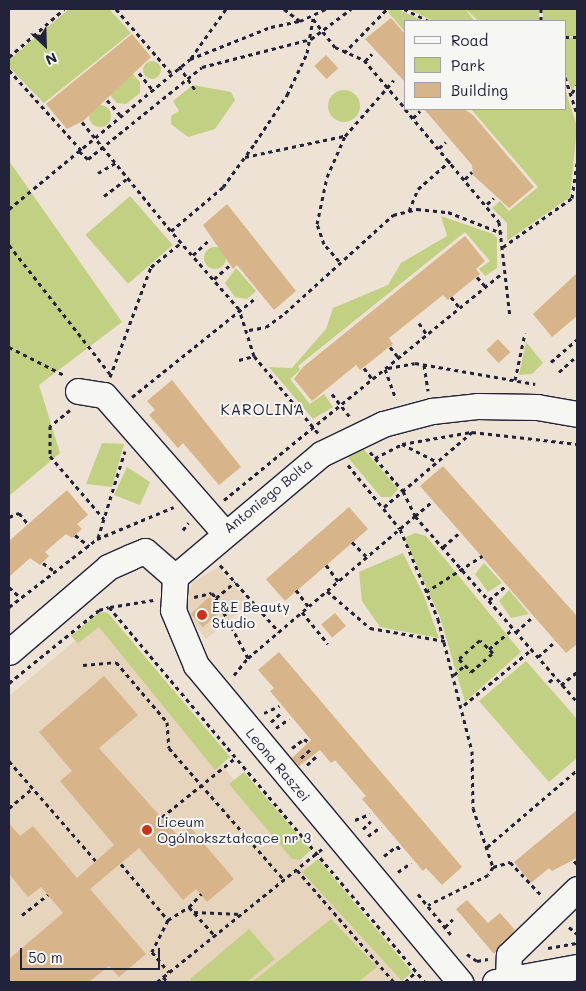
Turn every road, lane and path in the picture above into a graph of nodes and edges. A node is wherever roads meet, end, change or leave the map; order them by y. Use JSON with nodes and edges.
{"nodes":[{"id":1,"x":64,"y":9,"type":"edge"},
{"id":2,"x":116,"y":9,"type":"edge"},
{"id":3,"x":226,"y":9,"type":"edge"},
{"id":4,"x":284,"y":9,"type":"edge"},
{"id":5,"x":326,"y":9,"type":"edge"},
{"id":6,"x":351,"y":9,"type":"edge"},
{"id":7,"x":387,"y":9,"type":"edge"},
{"id":8,"x":404,"y":9,"type":"edge"},
{"id":9,"x":312,"y":19,"type":"junction"},
{"id":10,"x":428,"y":20,"type":"edge"},
{"id":11,"x":300,"y":21,"type":"junction"},
{"id":12,"x":323,"y":34,"type":"junction"},
{"id":13,"x":311,"y":39,"type":"junction"},
{"id":14,"x":344,"y":53,"type":"junction"},
{"id":15,"x":372,"y":54,"type":"dead end"},
{"id":16,"x":9,"y":57,"type":"edge"},
{"id":17,"x":190,"y":59,"type":"junction"},
{"id":18,"x":365,"y":60,"type":"junction"},
{"id":19,"x":179,"y":66,"type":"junction"},
{"id":20,"x":9,"y":70,"type":"edge"},
{"id":21,"x":139,"y":73,"type":"dead end"},
{"id":22,"x":171,"y":73,"type":"junction"},
{"id":23,"x":187,"y":77,"type":"junction"},
{"id":24,"x":394,"y":80,"type":"dead end"},
{"id":25,"x":566,"y":81,"type":"edge"},
{"id":26,"x":577,"y":85,"type":"edge"},
{"id":27,"x":387,"y":87,"type":"junction"},
{"id":28,"x":152,"y":89,"type":"junction"},
{"id":29,"x":197,"y":93,"type":"dead end"},
{"id":30,"x":572,"y":94,"type":"junction"},
{"id":31,"x":107,"y":100,"type":"dead end"},
{"id":32,"x":404,"y":107,"type":"edge"},
{"id":33,"x":407,"y":110,"type":"edge"},
{"id":34,"x":420,"y":111,"type":"dead end"},
{"id":35,"x":577,"y":113,"type":"edge"},
{"id":36,"x":121,"y":116,"type":"junction"},
{"id":37,"x":413,"y":118,"type":"junction"},
{"id":38,"x":82,"y":122,"type":"dead end"},
{"id":39,"x":345,"y":136,"type":"junction"},
{"id":40,"x":96,"y":137,"type":"junction"},
{"id":41,"x":446,"y":142,"type":"dead end"},
{"id":42,"x":104,"y":146,"type":"junction"},
{"id":43,"x":439,"y":148,"type":"junction"},
{"id":44,"x":80,"y":150,"type":"junction"},
{"id":45,"x":245,"y":157,"type":"junction"},
{"id":46,"x":450,"y":161,"type":"junction"},
{"id":47,"x":116,"y":162,"type":"junction"},
{"id":48,"x":577,"y":164,"type":"edge"},
{"id":49,"x":472,"y":172,"type":"dead end"},
{"id":50,"x":98,"y":173,"type":"dead end"},
{"id":51,"x":128,"y":177,"type":"junction"},
{"id":52,"x":465,"y":179,"type":"junction"},
{"id":53,"x":577,"y":194,"type":"edge"},
{"id":54,"x":104,"y":196,"type":"dead end"},
{"id":55,"x":494,"y":198,"type":"dead end"},
{"id":56,"x":572,"y":198,"type":"junction"},
{"id":57,"x":487,"y":204,"type":"junction"},
{"id":58,"x":9,"y":209,"type":"edge"},
{"id":59,"x":408,"y":211,"type":"junction"},
{"id":60,"x":171,"y":230,"type":"junction"},
{"id":61,"x":502,"y":233,"type":"junction"},
{"id":62,"x":209,"y":240,"type":"dead end"},
{"id":63,"x":182,"y":242,"type":"junction"},
{"id":64,"x":9,"y":245,"type":"edge"},
{"id":65,"x":502,"y":248,"type":"junction"},
{"id":66,"x":193,"y":256,"type":"junction"},
{"id":67,"x":339,"y":261,"type":"junction"},
{"id":68,"x":230,"y":265,"type":"dead end"},
{"id":69,"x":502,"y":273,"type":"junction"},
{"id":70,"x":477,"y":276,"type":"dead end"},
{"id":71,"x":214,"y":280,"type":"junction"},
{"id":72,"x":486,"y":286,"type":"junction"},
{"id":73,"x":257,"y":297,"type":"dead end"},
{"id":74,"x":451,"y":298,"type":"dead end"},
{"id":75,"x":460,"y":308,"type":"junction"},
{"id":76,"x":239,"y":309,"type":"junction"},
{"id":77,"x":510,"y":317,"type":"dead end"},
{"id":78,"x":418,"y":323,"type":"dead end"},
{"id":79,"x":249,"y":330,"type":"junction"},
{"id":80,"x":525,"y":333,"type":"dead end"},
{"id":81,"x":427,"y":335,"type":"junction"},
{"id":82,"x":577,"y":339,"type":"edge"},
{"id":83,"x":9,"y":346,"type":"edge"},
{"id":84,"x":390,"y":347,"type":"dead end"},
{"id":85,"x":254,"y":356,"type":"junction"},
{"id":86,"x":577,"y":356,"type":"edge"},
{"id":87,"x":399,"y":358,"type":"junction"},
{"id":88,"x":239,"y":360,"type":"dead end"},
{"id":89,"x":551,"y":362,"type":"dead end"},
{"id":90,"x":424,"y":365,"type":"junction"},
{"id":91,"x":364,"y":368,"type":"dead end"},
{"id":92,"x":386,"y":369,"type":"junction"},
{"id":93,"x":559,"y":372,"type":"dead end"},
{"id":94,"x":373,"y":380,"type":"junction"},
{"id":95,"x":514,"y":380,"type":"junction"},
{"id":96,"x":98,"y":386,"type":"junction"},
{"id":97,"x":543,"y":386,"type":"dead end"},
{"id":98,"x":332,"y":394,"type":"dead end"},
{"id":99,"x":129,"y":399,"type":"junction"},
{"id":100,"x":341,"y":405,"type":"junction"},
{"id":101,"x":432,"y":411,"type":"junction"},
{"id":102,"x":577,"y":414,"type":"edge"},
{"id":103,"x":134,"y":415,"type":"junction"},
{"id":104,"x":403,"y":418,"type":"junction"},
{"id":105,"x":313,"y":428,"type":"junction"},
{"id":106,"x":472,"y":432,"type":"junction"},
{"id":107,"x":359,"y":435,"type":"junction"},
{"id":108,"x":402,"y":444,"type":"junction"},
{"id":109,"x":577,"y":444,"type":"edge"},
{"id":110,"x":333,"y":448,"type":"junction"},
{"id":111,"x":375,"y":458,"type":"junction"},
{"id":112,"x":437,"y":462,"type":"junction"},
{"id":113,"x":403,"y":491,"type":"junction"},
{"id":114,"x":434,"y":501,"type":"dead end"},
{"id":115,"x":218,"y":505,"type":"dead end"},
{"id":116,"x":384,"y":507,"type":"junction"},
{"id":117,"x":415,"y":516,"type":"junction"},
{"id":118,"x":9,"y":517,"type":"edge"},
{"id":119,"x":104,"y":519,"type":"junction"},
{"id":120,"x":28,"y":524,"type":"dead end"},
{"id":121,"x":400,"y":529,"type":"junction"},
{"id":122,"x":224,"y":532,"type":"junction"},
{"id":123,"x":460,"y":532,"type":"dead end"},
{"id":124,"x":75,"y":535,"type":"dead end"},
{"id":125,"x":98,"y":539,"type":"dead end"},
{"id":126,"x":352,"y":542,"type":"dead end"},
{"id":127,"x":88,"y":546,"type":"dead end"},
{"id":128,"x":443,"y":547,"type":"junction"},
{"id":129,"x":206,"y":548,"type":"junction"},
{"id":130,"x":482,"y":556,"type":"dead end"},
{"id":131,"x":367,"y":557,"type":"junction"},
{"id":132,"x":43,"y":563,"type":"dead end"},
{"id":133,"x":326,"y":565,"type":"dead end"},
{"id":134,"x":463,"y":570,"type":"junction"},
{"id":135,"x":56,"y":572,"type":"dead end"},
{"id":136,"x":235,"y":582,"type":"junction"},
{"id":137,"x":339,"y":582,"type":"junction"},
{"id":138,"x":507,"y":585,"type":"dead end"},
{"id":139,"x":9,"y":587,"type":"edge"},
{"id":140,"x":296,"y":590,"type":"dead end"},
{"id":141,"x":327,"y":591,"type":"junction"},
{"id":142,"x":173,"y":592,"type":"junction"},
{"id":143,"x":426,"y":592,"type":"junction"},
{"id":144,"x":21,"y":598,"type":"dead end"},
{"id":145,"x":216,"y":598,"type":"junction"},
{"id":146,"x":489,"y":600,"type":"junction"},
{"id":147,"x":109,"y":607,"type":"junction"},
{"id":148,"x":309,"y":607,"type":"junction"},
{"id":149,"x":302,"y":612,"type":"junction"},
{"id":150,"x":534,"y":616,"type":"dead end"},
{"id":151,"x":513,"y":628,"type":"junction"},
{"id":152,"x":279,"y":632,"type":"junction"},
{"id":153,"x":516,"y":632,"type":"junction"},
{"id":154,"x":445,"y":641,"type":"junction"},
{"id":155,"x":556,"y":641,"type":"dead end"},
{"id":156,"x":328,"y":644,"type":"dead end"},
{"id":157,"x":488,"y":649,"type":"junction"},
{"id":158,"x":531,"y":650,"type":"junction"},
{"id":159,"x":9,"y":652,"type":"edge"},
{"id":160,"x":248,"y":658,"type":"junction"},
{"id":161,"x":538,"y":658,"type":"junction"},
{"id":162,"x":83,"y":665,"type":"dead end"},
{"id":163,"x":465,"y":665,"type":"junction"},
{"id":164,"x":233,"y":672,"type":"dead end"},
{"id":165,"x":577,"y":672,"type":"edge"},
{"id":166,"x":454,"y":675,"type":"junction"},
{"id":167,"x":555,"y":677,"type":"junction"},
{"id":168,"x":549,"y":682,"type":"dead end"},
{"id":169,"x":9,"y":683,"type":"edge"},
{"id":170,"x":561,"y":684,"type":"junction"},
{"id":171,"x":577,"y":702,"type":"edge"},
{"id":172,"x":464,"y":704,"type":"junction"},
{"id":173,"x":279,"y":706,"type":"dead end"},
{"id":174,"x":264,"y":713,"type":"dead end"},
{"id":175,"x":280,"y":714,"type":"dead end"},
{"id":176,"x":289,"y":719,"type":"dead end"},
{"id":177,"x":271,"y":722,"type":"dead end"},
{"id":178,"x":276,"y":728,"type":"dead end"},
{"id":179,"x":309,"y":742,"type":"dead end"},
{"id":180,"x":292,"y":748,"type":"dead end"},
{"id":181,"x":310,"y":750,"type":"dead end"},
{"id":182,"x":319,"y":754,"type":"dead end"},
{"id":183,"x":235,"y":758,"type":"junction"},
{"id":184,"x":301,"y":758,"type":"dead end"},
{"id":185,"x":9,"y":761,"type":"edge"},
{"id":186,"x":307,"y":765,"type":"dead end"},
{"id":187,"x":577,"y":770,"type":"edge"},
{"id":188,"x":202,"y":785,"type":"junction"},
{"id":189,"x":33,"y":788,"type":"junction"},
{"id":190,"x":9,"y":808,"type":"edge"},
{"id":191,"x":370,"y":814,"type":"dead end"},
{"id":192,"x":162,"y":817,"type":"dead end"},
{"id":193,"x":371,"y":821,"type":"dead end"},
{"id":194,"x":380,"y":827,"type":"dead end"},
{"id":195,"x":347,"y":828,"type":"junction"},
{"id":196,"x":362,"y":829,"type":"dead end"},
{"id":197,"x":368,"y":836,"type":"dead end"},
{"id":198,"x":486,"y":847,"type":"junction"},
{"id":199,"x":400,"y":850,"type":"dead end"},
{"id":200,"x":317,"y":854,"type":"junction"},
{"id":201,"x":384,"y":856,"type":"dead end"},
{"id":202,"x":96,"y":861,"type":"dead end"},
{"id":203,"x":574,"y":861,"type":"dead end"},
{"id":204,"x":411,"y":863,"type":"dead end"},
{"id":205,"x":121,"y":864,"type":"dead end"},
{"id":206,"x":577,"y":864,"type":"edge"},
{"id":207,"x":493,"y":867,"type":"junction"},
{"id":208,"x":297,"y":870,"type":"junction"},
{"id":209,"x":398,"y":872,"type":"dead end"},
{"id":210,"x":284,"y":880,"type":"junction"},
{"id":211,"x":577,"y":889,"type":"edge"},
{"id":212,"x":201,"y":894,"type":"dead end"},
{"id":213,"x":48,"y":895,"type":"dead end"},
{"id":214,"x":428,"y":905,"type":"dead end"},
{"id":215,"x":189,"y":907,"type":"junction"},
{"id":216,"x":554,"y":910,"type":"junction"},
{"id":217,"x":194,"y":912,"type":"junction"},
{"id":218,"x":242,"y":914,"type":"junction"},
{"id":219,"x":22,"y":915,"type":"dead end"},
{"id":220,"x":453,"y":919,"type":"dead end"},
{"id":221,"x":168,"y":920,"type":"junction"},
{"id":222,"x":445,"y":927,"type":"dead end"},
{"id":223,"x":215,"y":936,"type":"junction"},
{"id":224,"x":577,"y":967,"type":"edge"},
{"id":225,"x":169,"y":972,"type":"junction"},
{"id":226,"x":417,"y":972,"type":"junction"},
{"id":227,"x":163,"y":977,"type":"junction"},
{"id":228,"x":457,"y":981,"type":"edge"},
{"id":229,"x":502,"y":981,"type":"edge"},
{"id":230,"x":157,"y":982,"type":"edge"},
{"id":231,"x":168,"y":982,"type":"edge"},
{"id":232,"x":394,"y":982,"type":"edge"},
{"id":233,"x":408,"y":982,"type":"edge"},
{"id":234,"x":425,"y":982,"type":"edge"}],
"edges":[{"from":1,"to":16,"type":"path"},
{"from":2,"to":22,"type":"path"},
{"from":3,"to":17,"type":"path"},
{"from":4,"to":11,"type":"path"},
{"from":5,"to":9,"type":"path"},
{"from":6,"to":12,"type":"path"},
{"from":7,"to":14,"type":"path"},
{"from":8,"to":10,"type":"path"},
{"from":9,"to":11,"type":"path"},
{"from":9,"to":12,"type":"path"},
{"from":9,"to":13,"type":"path"},
{"from":11,"to":17,"type":"path"},
{"from":12,"to":13,"type":"path"},
{"from":12,"to":14,"type":"path"},
{"from":13,"to":23,"type":"path"},
{"from":13,"to":45,"type":"path"},
{"from":14,"to":18,"type":"path"},
{"from":15,"to":18,"type":"path"},
{"from":17,"to":19,"type":"path"},
{"from":18,"to":27,"type":"path"},
{"from":19,"to":22,"type":"path"},
{"from":19,"to":23,"type":"path"},
{"from":20,"to":44,"type":"path"},
{"from":21,"to":28,"type":"path"},
{"from":22,"to":28,"type":"path"},
{"from":23,"to":29,"type":"path"},
{"from":23,"to":42,"type":"path"},
{"from":24,"to":27,"type":"path"},
{"from":25,"to":30,"type":"path"},
{"from":26,"to":30,"type":"path"},
{"from":27,"to":32,"type":"path"},
{"from":27,"to":39,"type":"path"},
{"from":28,"to":36,"type":"path"},
{"from":30,"to":35,"type":"path"},
{"from":31,"to":36,"type":"path"},
{"from":33,"to":37,"type":"path"},
{"from":34,"to":37,"type":"path"},
{"from":36,"to":40,"type":"path"},
{"from":37,"to":43,"type":"path"},
{"from":38,"to":40,"type":"path"},
{"from":39,"to":45,"type":"path"},
{"from":39,"to":67,"type":"path"},
{"from":40,"to":42,"type":"path"},
{"from":40,"to":44,"type":"path"},
{"from":41,"to":43,"type":"path"},
{"from":42,"to":44,"type":"path"},
{"from":42,"to":47,"type":"path"},
{"from":43,"to":46,"type":"path"},
{"from":44,"to":58,"type":"path"},
{"from":45,"to":60,"type":"path"},
{"from":46,"to":52,"type":"path"},
{"from":46,"to":59,"type":"path"},
{"from":47,"to":50,"type":"path"},
{"from":47,"to":51,"type":"path"},
{"from":48,"to":56,"type":"path"},
{"from":49,"to":52,"type":"path"},
{"from":51,"to":54,"type":"path"},
{"from":51,"to":60,"type":"path"},
{"from":52,"to":57,"type":"path"},
{"from":53,"to":56,"type":"path"},
{"from":55,"to":57,"type":"path"},
{"from":56,"to":65,"type":"path"},
{"from":57,"to":61,"type":"path"},
{"from":59,"to":61,"type":"path"},
{"from":59,"to":67,"type":"path"},
{"from":60,"to":63,"type":"path"},
{"from":61,"to":65,"type":"path"},
{"from":62,"to":66,"type":"path"},
{"from":63,"to":66,"type":"path"},
{"from":63,"to":96,"type":"path"},
{"from":64,"to":96,"type":"path"},
{"from":65,"to":69,"type":"path"},
{"from":66,"to":71,"type":"path"},
{"from":67,"to":79,"type":"path"},
{"from":68,"to":71,"type":"path"},
{"from":69,"to":72,"type":"path"},
{"from":69,"to":77,"type":"path"},
{"from":70,"to":72,"type":"path"},
{"from":71,"to":76,"type":"path"},
{"from":72,"to":75,"type":"path"},
{"from":73,"to":76,"type":"path"},
{"from":74,"to":75,"type":"path"},
{"from":75,"to":81,"type":"path"},
{"from":76,"to":79,"type":"path"},
{"from":76,"to":99,"type":"path"},
{"from":78,"to":81,"type":"path"},
{"from":79,"to":85,"type":"path"},
{"from":80,"to":95,"type":"path"},
{"from":81,"to":87,"type":"path"},
{"from":82,"to":89,"type":"path"},
{"from":83,"to":96,"type":"path"},
{"from":84,"to":87,"type":"path"},
{"from":85,"to":88,"type":"path"},
{"from":85,"to":105,"type":"path"},
{"from":86,"to":93,"type":"path"},
{"from":87,"to":92,"type":"path"},
{"from":90,"to":92,"type":"path"},
{"from":90,"to":95,"type":"path"},
{"from":90,"to":101,"type":"path"},
{"from":91,"to":94,"type":"path"},
{"from":92,"to":94,"type":"path"},
{"from":92,"to":104,"type":"path"},
{"from":94,"to":100,"type":"path"},
{"from":95,"to":97,"type":"path"},
{"from":96,"to":99,"type":"path"},
{"from":96,"to":103,"type":"street"},
{"from":96,"to":119,"type":"path"},
{"from":98,"to":100,"type":"path"},
{"from":99,"to":103,"type":"path"},
{"from":100,"to":105,"type":"path"},
{"from":100,"to":107,"type":"path"},
{"from":101,"to":102,"type":"street","name":"Antoniego Bolta"},
{"from":101,"to":104,"type":"street","name":"Antoniego Bolta"},
{"from":103,"to":119,"type":"path"},
{"from":103,"to":122,"type":"street"},
{"from":104,"to":107,"type":"street","name":"Antoniego Bolta"},
{"from":105,"to":110,"type":"path"},
{"from":105,"to":115,"type":"path"},
{"from":106,"to":108,"type":"path"},
{"from":106,"to":109,"type":"path"},
{"from":106,"to":112,"type":"path"},
{"from":107,"to":110,"type":"street","name":"Antoniego Bolta"},
{"from":107,"to":111,"type":"path"},
{"from":108,"to":111,"type":"path"},
{"from":108,"to":112,"type":"path"},
{"from":110,"to":116,"type":"path"},
{"from":110,"to":122,"type":"street","name":"Antoniego Bolta"},
{"from":111,"to":113,"type":"path"},
{"from":112,"to":113,"type":"path"},
{"from":113,"to":116,"type":"path"},
{"from":113,"to":117,"type":"path"},
{"from":114,"to":117,"type":"path"},
{"from":116,"to":121,"type":"path"},
{"from":117,"to":121,"type":"path"},
{"from":117,"to":128,"type":"path"},
{"from":118,"to":120,"type":"path"},
{"from":119,"to":125,"type":"path"},
{"from":121,"to":131,"type":"path"},
{"from":121,"to":143,"type":"path"},
{"from":122,"to":129,"type":"street","name":"Antoniego Bolta"},
{"from":123,"to":128,"type":"path"},
{"from":124,"to":127,"type":"path"},
{"from":126,"to":131,"type":"path"},
{"from":128,"to":134,"type":"path"},
{"from":129,"to":136,"type":"path"},
{"from":129,"to":142,"type":"street","name":"Antoniego Bolta"},
{"from":130,"to":134,"type":"path"},
{"from":131,"to":137,"type":"path"},
{"from":132,"to":135,"type":"path"},
{"from":133,"to":137,"type":"path"},
{"from":134,"to":143,"type":"path"},
{"from":134,"to":146,"type":"path"},
{"from":136,"to":145,"type":"path"},
{"from":136,"to":152,"type":"path"},
{"from":137,"to":141,"type":"path"},
{"from":138,"to":146,"type":"path"},
{"from":139,"to":144,"type":"path"},
{"from":140,"to":148,"type":"path"},
{"from":141,"to":148,"type":"path"},
{"from":141,"to":154,"type":"path"},
{"from":142,"to":145,"type":"path"},
{"from":142,"to":147,"type":"path"},
{"from":142,"to":159,"type":"street"},
{"from":142,"to":195,"type":"street","name":"Leona Raszei"},
{"from":143,"to":154,"type":"path"},
{"from":145,"to":160,"type":"path"},
{"from":146,"to":151,"type":"path"},
{"from":147,"to":169,"type":"path"},
{"from":147,"to":183,"type":"path"},
{"from":148,"to":149,"type":"path"},
{"from":149,"to":152,"type":"path"},
{"from":149,"to":156,"type":"path"},
{"from":150,"to":153,"type":"path"},
{"from":151,"to":153,"type":"path"},
{"from":151,"to":157,"type":"path"},
{"from":152,"to":160,"type":"path"},
{"from":153,"to":158,"type":"path"},
{"from":154,"to":166,"type":"path"},
{"from":155,"to":161,"type":"path"},
{"from":157,"to":163,"type":"path"},
{"from":157,"to":163,"type":"path"},
{"from":158,"to":161,"type":"path"},
{"from":158,"to":172,"type":"path"},
{"from":160,"to":164,"type":"path"},
{"from":161,"to":167,"type":"path"},
{"from":162,"to":188,"type":"path"},
{"from":163,"to":166,"type":"path"},
{"from":165,"to":170,"type":"path"},
{"from":166,"to":172,"type":"path"},
{"from":167,"to":168,"type":"path"},
{"from":167,"to":170,"type":"path"},
{"from":170,"to":171,"type":"path"},
{"from":172,"to":198,"type":"path"},
{"from":173,"to":174,"type":"path"},
{"from":175,"to":177,"type":"path"},
{"from":176,"to":178,"type":"path"},
{"from":179,"to":180,"type":"path"},
{"from":181,"to":184,"type":"path"},
{"from":182,"to":186,"type":"path"},
{"from":183,"to":188,"type":"path"},
{"from":183,"to":200,"type":"path"},
{"from":185,"to":189,"type":"path"},
{"from":187,"to":198,"type":"path"},
{"from":188,"to":192,"type":"path"},
{"from":188,"to":210,"type":"path"},
{"from":189,"to":190,"type":"path"},
{"from":189,"to":202,"type":"path"},
{"from":191,"to":195,"type":"path"},
{"from":193,"to":196,"type":"path"},
{"from":194,"to":197,"type":"path"},
{"from":195,"to":200,"type":"path"},
{"from":195,"to":228,"type":"street","name":"Leona Raszei"},
{"from":198,"to":207,"type":"path"},
{"from":199,"to":201,"type":"path"},
{"from":200,"to":208,"type":"path"},
{"from":200,"to":226,"type":"path"},
{"from":203,"to":206,"type":"path"},
{"from":204,"to":209,"type":"path"},
{"from":205,"to":221,"type":"path"},
{"from":207,"to":214,"type":"path"},
{"from":207,"to":216,"type":"path"},
{"from":208,"to":210,"type":"path"},
{"from":208,"to":232,"type":"path"},
{"from":210,"to":218,"type":"path"},
{"from":211,"to":216,"type":"street"},
{"from":212,"to":215,"type":"path"},
{"from":213,"to":219,"type":"path"},
{"from":215,"to":217,"type":"path"},
{"from":215,"to":221,"type":"path"},
{"from":216,"to":229,"type":"street"},
{"from":217,"to":218,"type":"path"},
{"from":217,"to":223,"type":"path"},
{"from":218,"to":223,"type":"path"},
{"from":220,"to":222,"type":"path"},
{"from":221,"to":225,"type":"path"},
{"from":223,"to":225,"type":"path"},
{"from":224,"to":229,"type":"street"},
{"from":225,"to":227,"type":"path"},
{"from":226,"to":233,"type":"path"},
{"from":226,"to":234,"type":"path"},
{"from":227,"to":230,"type":"path"},
{"from":227,"to":231,"type":"path"}]}
